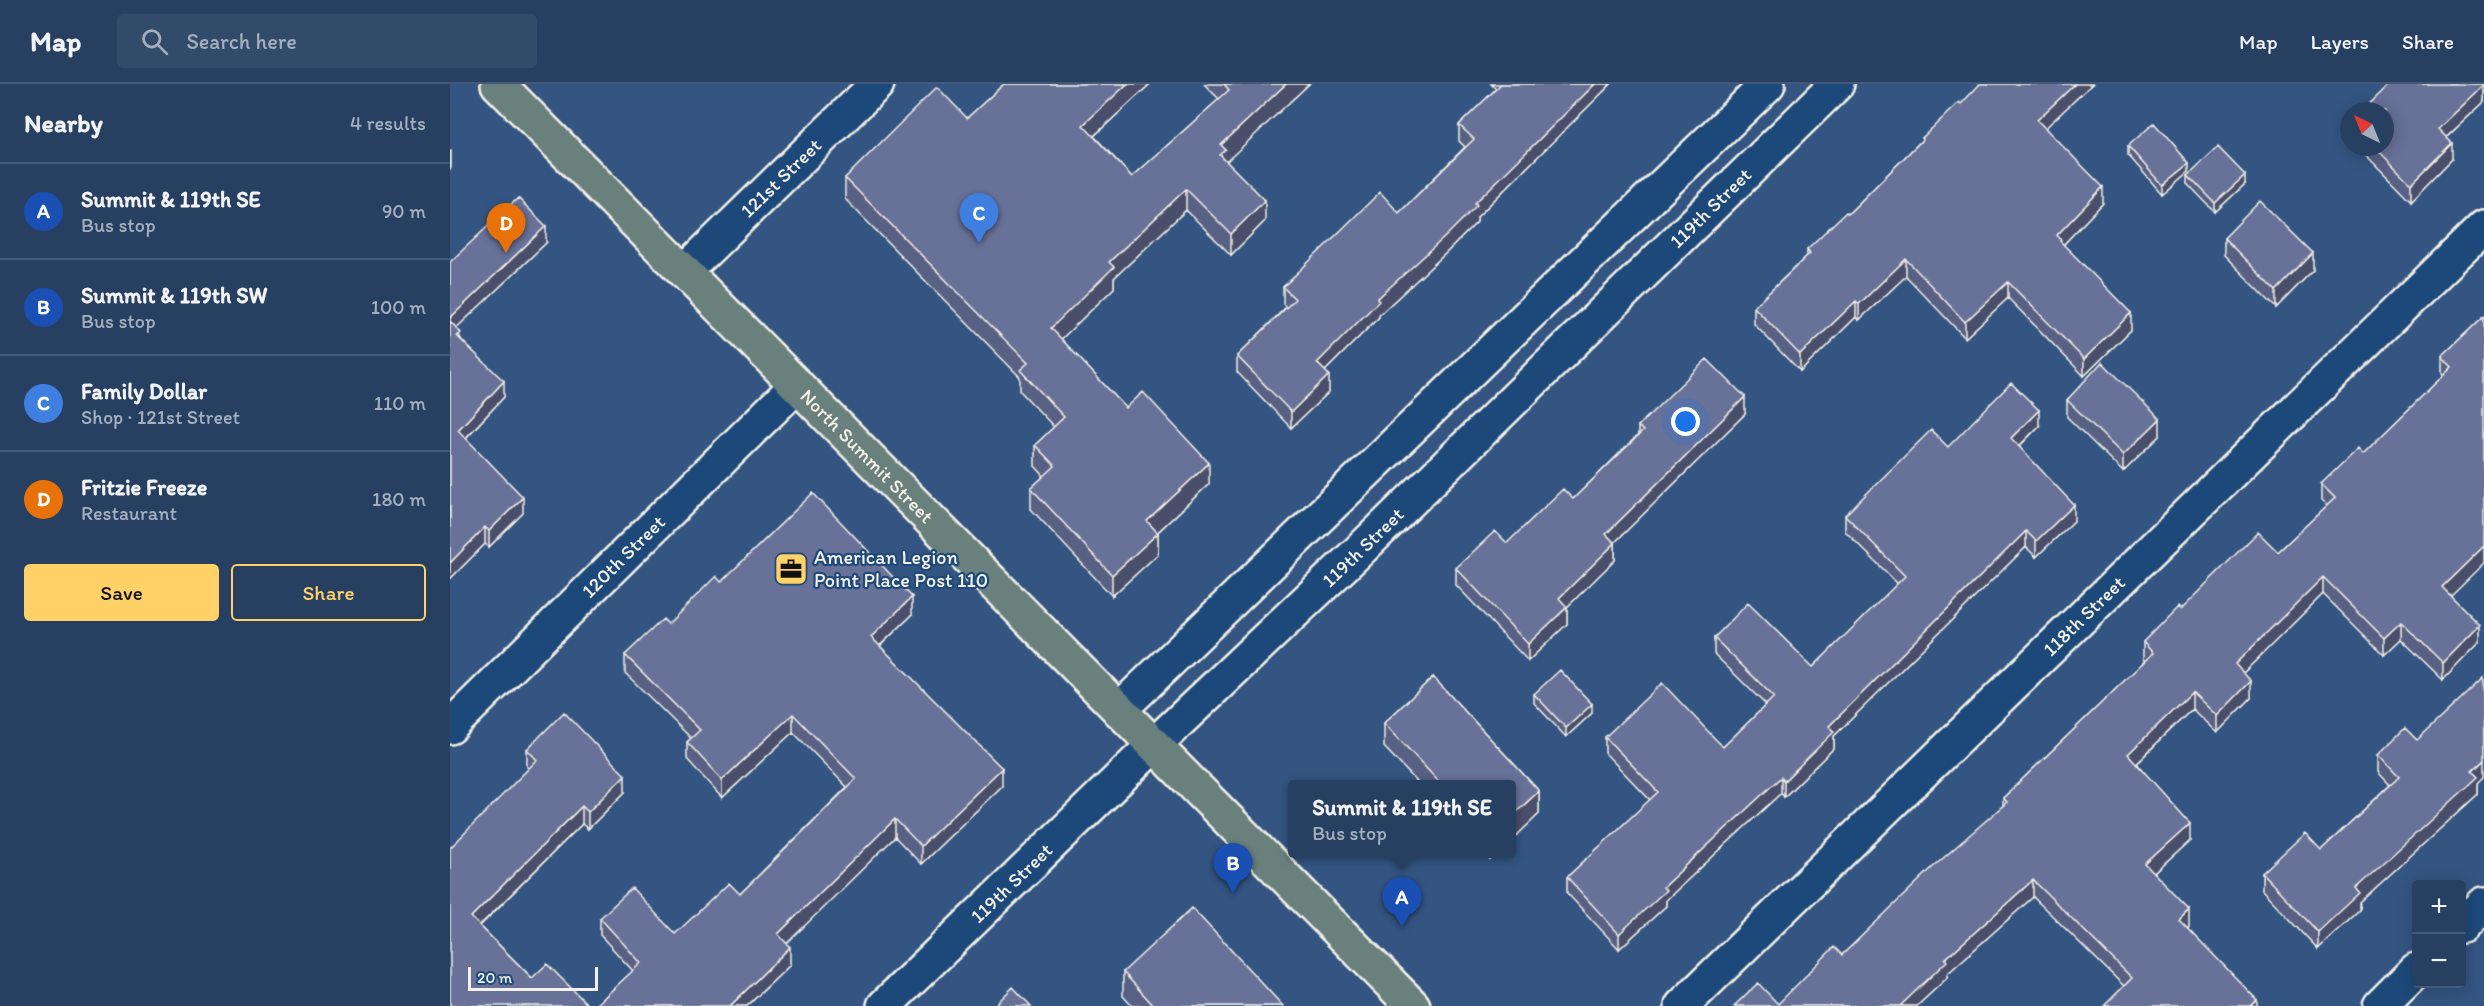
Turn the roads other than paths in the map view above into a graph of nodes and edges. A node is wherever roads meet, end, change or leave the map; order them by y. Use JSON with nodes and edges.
{"nodes":[{"id":1,"x":498,"y":84,"type":"edge"},
{"id":2,"x":878,"y":84,"type":"edge"},
{"id":3,"x":1768,"y":84,"type":"edge"},
{"id":4,"x":1837,"y":84,"type":"edge"},
{"id":5,"x":2484,"y":227,"type":"edge"},
{"id":6,"x":684,"y":272,"type":"junction"},
{"id":7,"x":797,"y":385,"type":"junction"},
{"id":8,"x":1119,"y":710,"type":"junction"},
{"id":9,"x":450,"y":727,"type":"edge"},
{"id":10,"x":1154,"y":745,"type":"junction"},
{"id":11,"x":2484,"y":904,"type":"edge"},
{"id":12,"x":2466,"y":922,"type":"edge"},
{"id":13,"x":2412,"y":974,"type":"edge"},
{"id":14,"x":884,"y":1006,"type":"edge"},
{"id":15,"x":1413,"y":1006,"type":"edge"},
{"id":16,"x":1683,"y":1006,"type":"edge"},
{"id":17,"x":2380,"y":1006,"type":"edge"}],
"edges":[{"from":1,"to":6,"type":"main road","name":"North Summit Street"},
{"from":2,"to":6,"type":"street","name":"121st Street"},
{"from":3,"to":8,"type":"street"},
{"from":4,"to":10,"type":"street","name":"119th Street"},
{"from":5,"to":16,"type":"street","name":"118th Street"},
{"from":6,"to":7,"type":"main road","name":"North Summit Street"},
{"from":7,"to":8,"type":"main road","name":"North Summit Street"},
{"from":7,"to":9,"type":"street","name":"120th Street"},
{"from":8,"to":10,"type":"main road","name":"North Summit Street"},
{"from":10,"to":14,"type":"street","name":"119th Street"},
{"from":10,"to":15,"type":"main road","name":"North Summit Street"},
{"from":11,"to":12,"type":"street"},
{"from":13,"to":17,"type":"street"}]}
